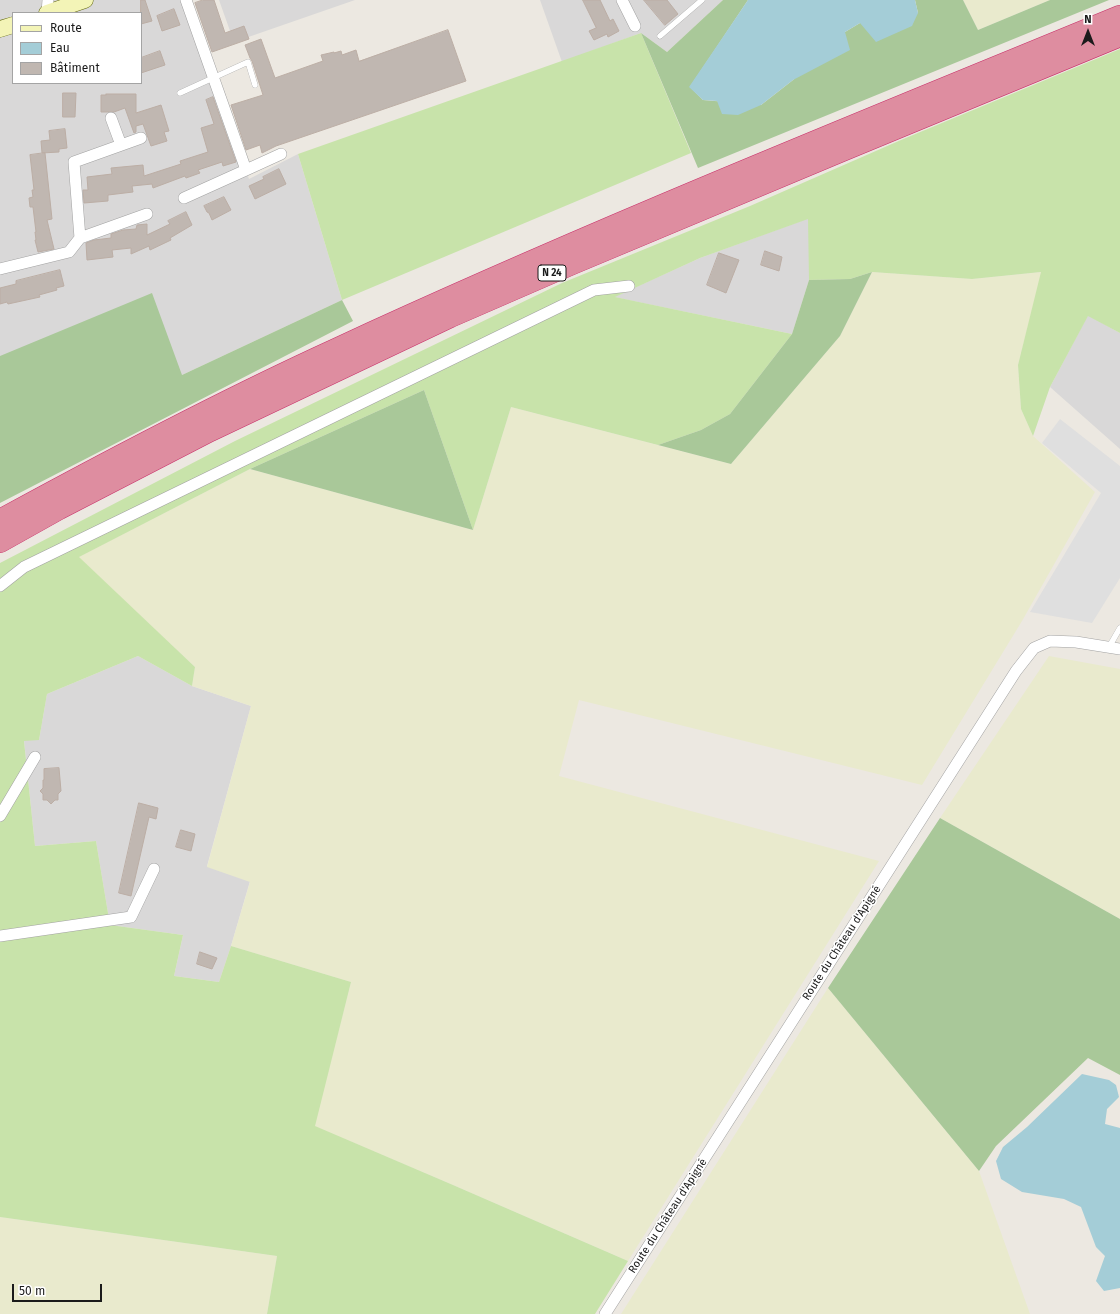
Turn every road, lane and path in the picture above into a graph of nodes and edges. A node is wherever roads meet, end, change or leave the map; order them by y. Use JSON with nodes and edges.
{"nodes":[{"id":1,"x":48,"y":0,"type":"edge"},
{"id":2,"x":85,"y":0,"type":"edge"},
{"id":3,"x":186,"y":0,"type":"edge"},
{"id":4,"x":622,"y":0,"type":"edge"},
{"id":5,"x":702,"y":0,"type":"edge"},
{"id":6,"x":47,"y":12,"type":"edge"},
{"id":7,"x":50,"y":12,"type":"edge"},
{"id":8,"x":1120,"y":16,"type":"edge"},
{"id":9,"x":12,"y":25,"type":"edge"},
{"id":10,"x":635,"y":26,"type":"dead end"},
{"id":11,"x":0,"y":29,"type":"edge"},
{"id":12,"x":660,"y":36,"type":"dead end"},
{"id":13,"x":1120,"y":36,"type":"edge"},
{"id":14,"x":214,"y":78,"type":"junction"},
{"id":15,"x":255,"y":85,"type":"dead end"},
{"id":16,"x":180,"y":93,"type":"dead end"},
{"id":17,"x":111,"y":118,"type":"dead end"},
{"id":18,"x":141,"y":138,"type":"dead end"},
{"id":19,"x":121,"y":145,"type":"junction"},
{"id":20,"x":281,"y":154,"type":"dead end"},
{"id":21,"x":246,"y":170,"type":"junction"},
{"id":22,"x":184,"y":198,"type":"dead end"},
{"id":23,"x":147,"y":214,"type":"dead end"},
{"id":24,"x":80,"y":238,"type":"junction"},
{"id":25,"x":0,"y":269,"type":"edge"},
{"id":26,"x":629,"y":286,"type":"dead end"},
{"id":27,"x":0,"y":520,"type":"edge"},
{"id":28,"x":0,"y":542,"type":"edge"},
{"id":29,"x":0,"y":586,"type":"edge"},
{"id":30,"x":1120,"y":628,"type":"edge"},
{"id":31,"x":1108,"y":648,"type":"junction"},
{"id":32,"x":1120,"y":650,"type":"edge"},
{"id":33,"x":35,"y":757,"type":"dead end"},
{"id":34,"x":0,"y":816,"type":"edge"},
{"id":35,"x":154,"y":869,"type":"dead end"},
{"id":36,"x":0,"y":936,"type":"edge"},
{"id":37,"x":605,"y":1314,"type":"edge"}],
"edges":[{"from":1,"to":6,"type":"street"},
{"from":2,"to":7,"type":"main road"},
{"from":3,"to":14,"type":"street"},
{"from":4,"to":10,"type":"street"},
{"from":5,"to":12,"type":"lane"},
{"from":8,"to":27,"type":"highway","number":"N 24"},
{"from":9,"to":11,"type":"main road"},
{"from":13,"to":28,"type":"highway","number":"N 24"},
{"from":14,"to":15,"type":"lane"},
{"from":14,"to":16,"type":"lane"},
{"from":14,"to":21,"type":"street"},
{"from":17,"to":19,"type":"street"},
{"from":18,"to":19,"type":"street"},
{"from":19,"to":24,"type":"street"},
{"from":20,"to":21,"type":"street"},
{"from":21,"to":22,"type":"street"},
{"from":23,"to":24,"type":"street"},
{"from":24,"to":25,"type":"street"},
{"from":26,"to":29,"type":"street"},
{"from":30,"to":31,"type":"lane"},
{"from":31,"to":32,"type":"street","name":"Route du Château d'Apigné"},
{"from":31,"to":37,"type":"street","name":"Route du Château d'Apigné"},
{"from":33,"to":34,"type":"street"},
{"from":35,"to":36,"type":"street"}]}
